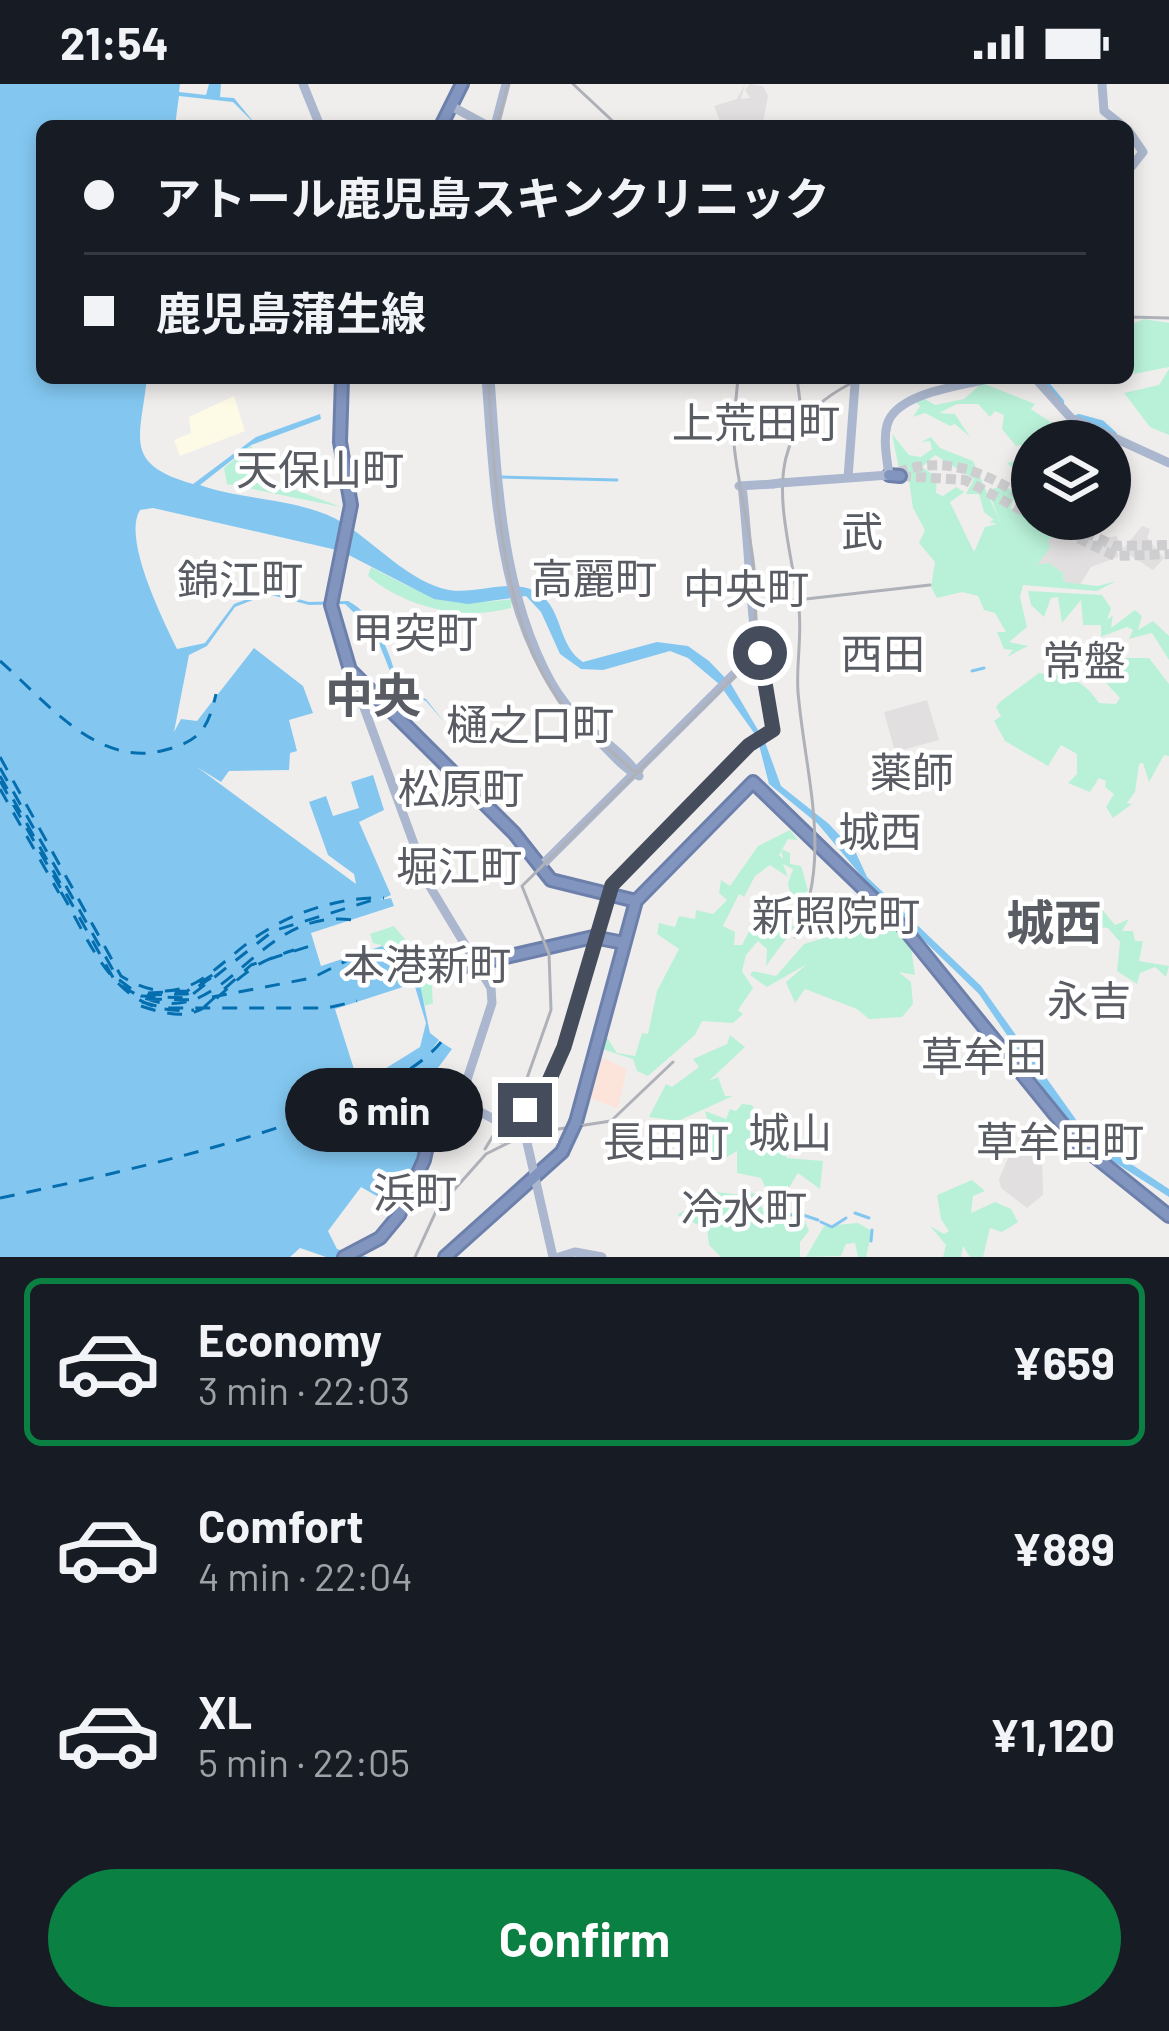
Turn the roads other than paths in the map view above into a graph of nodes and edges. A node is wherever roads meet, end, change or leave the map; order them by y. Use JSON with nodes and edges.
{"nodes":[{"id":1,"x":302,"y":84,"type":"edge"},
{"id":2,"x":463,"y":84,"type":"edge"},
{"id":3,"x":508,"y":84,"type":"edge"},
{"id":4,"x":1102,"y":84,"type":"edge"},
{"id":5,"x":454,"y":108,"type":"junction"},
{"id":6,"x":317,"y":120,"type":"edge"},
{"id":7,"x":446,"y":120,"type":"edge"},
{"id":8,"x":481,"y":120,"type":"edge"},
{"id":9,"x":496,"y":120,"type":"edge"},
{"id":10,"x":1116,"y":120,"type":"edge"},
{"id":11,"x":1134,"y":138,"type":"edge"},
{"id":12,"x":1134,"y":167,"type":"edge"},
{"id":13,"x":344,"y":384,"type":"edge"},
{"id":14,"x":488,"y":384,"type":"edge"},
{"id":15,"x":855,"y":384,"type":"dead end"},
{"id":16,"x":970,"y":384,"type":"edge"},
{"id":17,"x":1040,"y":384,"type":"edge"},
{"id":18,"x":1169,"y":463,"type":"edge"},
{"id":19,"x":848,"y":478,"type":"junction"},
{"id":20,"x":754,"y":643,"type":"junction"},
{"id":21,"x":352,"y":673,"type":"junction"},
{"id":22,"x":637,"y":774,"type":"junction"},
{"id":23,"x":541,"y":868,"type":"junction"},
{"id":24,"x":608,"y":895,"type":"junction"},
{"id":25,"x":636,"y":902,"type":"junction"},
{"id":26,"x":597,"y":937,"type":"junction"},
{"id":27,"x":624,"y":943,"type":"junction"},
{"id":28,"x":472,"y":965,"type":"junction"},
{"id":29,"x":438,"y":1096,"type":"dead end"},
{"id":30,"x":501,"y":1139,"type":"dead end"},
{"id":31,"x":536,"y":1174,"type":"junction"},
{"id":32,"x":1169,"y":1217,"type":"edge"},
{"id":33,"x":483,"y":1225,"type":"dead end"},
{"id":34,"x":469,"y":1230,"type":"junction"},
{"id":35,"x":348,"y":1254,"type":"edge"},
{"id":36,"x":446,"y":1257,"type":"edge"},
{"id":37,"x":556,"y":1257,"type":"edge"},
{"id":38,"x":602,"y":1257,"type":"edge"}],
"edges":[{"from":1,"to":6,"type":"main road"},
{"from":2,"to":5,"type":"highway"},
{"from":3,"to":9,"type":"main road"},
{"from":4,"to":10,"type":"main road"},
{"from":5,"to":7,"type":"highway"},
{"from":5,"to":8,"type":"main road"},
{"from":11,"to":12,"type":"main road"},
{"from":13,"to":21,"type":"highway"},
{"from":14,"to":22,"type":"main road"},
{"from":15,"to":19,"type":"main road"},
{"from":16,"to":19,"type":"main road"},
{"from":17,"to":18,"type":"main road"},
{"from":19,"to":20,"type":"main road"},
{"from":20,"to":22,"type":"main road"},
{"from":20,"to":24,"type":"main road"},
{"from":21,"to":23,"type":"highway"},
{"from":21,"to":28,"type":"main road"},
{"from":22,"to":23,"type":"main road"},
{"from":23,"to":24,"type":"highway"},
{"from":24,"to":25,"type":"highway"},
{"from":24,"to":26,"type":"main road"},
{"from":25,"to":27,"type":"highway"},
{"from":25,"to":32,"type":"highway"},
{"from":26,"to":27,"type":"highway"},
{"from":26,"to":28,"type":"highway"},
{"from":26,"to":31,"type":"main road"},
{"from":27,"to":31,"type":"highway","bridge":true},
{"from":28,"to":30,"type":"main road"},
{"from":29,"to":35,"type":"highway"},
{"from":31,"to":34,"type":"highway"},
{"from":31,"to":37,"type":"main road"},
{"from":33,"to":34,"type":"highway"},
{"from":34,"to":36,"type":"highway"},
{"from":37,"to":38,"type":"main road"}]}
